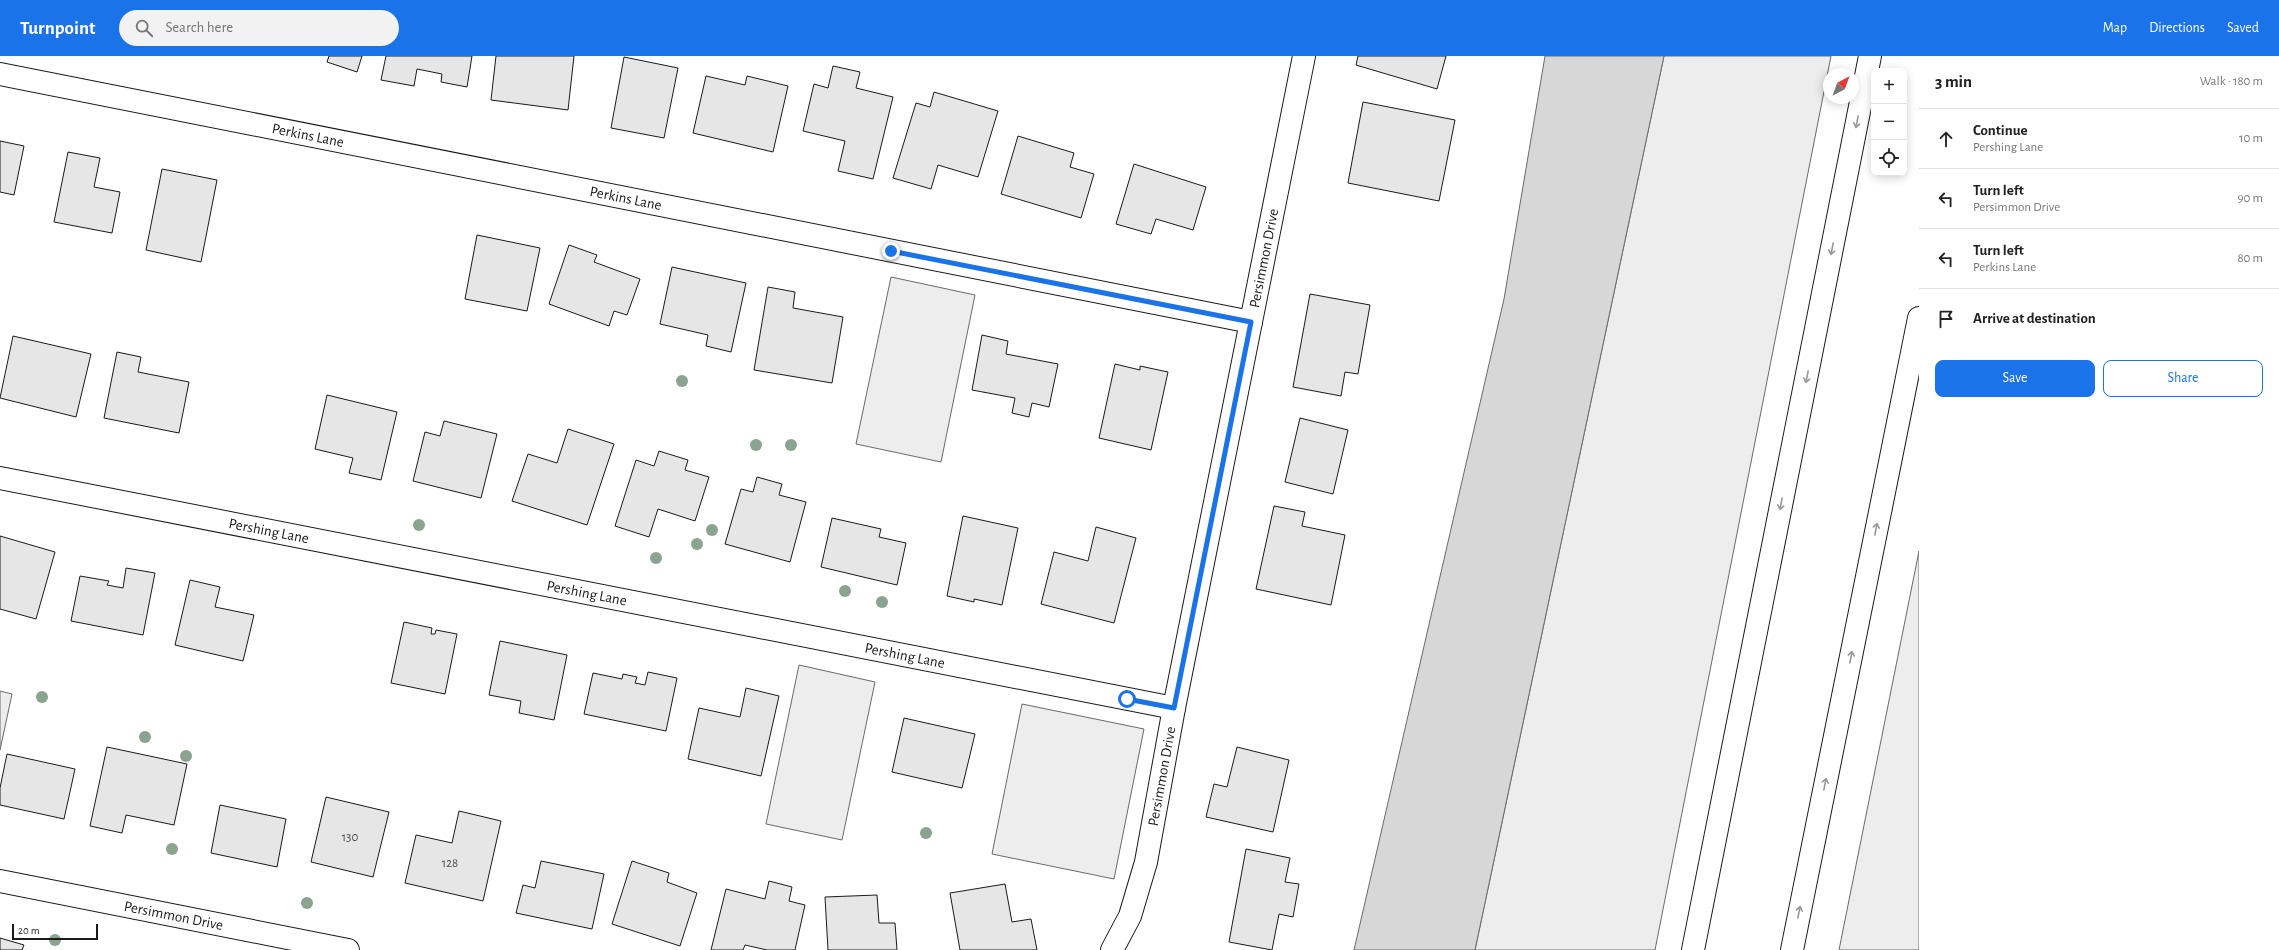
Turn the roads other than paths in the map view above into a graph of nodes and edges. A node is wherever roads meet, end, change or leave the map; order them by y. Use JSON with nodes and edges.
{"nodes":[{"id":1,"x":1304,"y":56,"type":"edge"},
{"id":2,"x":1870,"y":56,"type":"edge"},
{"id":3,"x":0,"y":74,"type":"edge"},
{"id":4,"x":1919,"y":318,"type":"edge"},
{"id":5,"x":1251,"y":322,"type":"junction"},
{"id":6,"x":0,"y":478,"type":"edge"},
{"id":7,"x":1174,"y":708,"type":"junction"},
{"id":8,"x":0,"y":881,"type":"edge"},
{"id":9,"x":348,"y":950,"type":"edge"},
{"id":10,"x":1112,"y":950,"type":"edge"},
{"id":11,"x":1693,"y":950,"type":"edge"},
{"id":12,"x":1792,"y":950,"type":"edge"}],
"edges":[{"from":1,"to":5,"type":"main road","name":"Persimmon Drive"},
{"from":2,"to":11,"type":"main road","one_way":true},
{"from":3,"to":5,"type":"main road","name":"Perkins Lane"},
{"from":12,"to":4,"type":"main road","one_way":true},
{"from":5,"to":7,"type":"main road","name":"Persimmon Drive"},
{"from":6,"to":7,"type":"main road","name":"Pershing Lane"},
{"from":7,"to":10,"type":"main road","name":"Persimmon Drive"},
{"from":8,"to":9,"type":"main road","name":"Persimmon Drive"}]}
